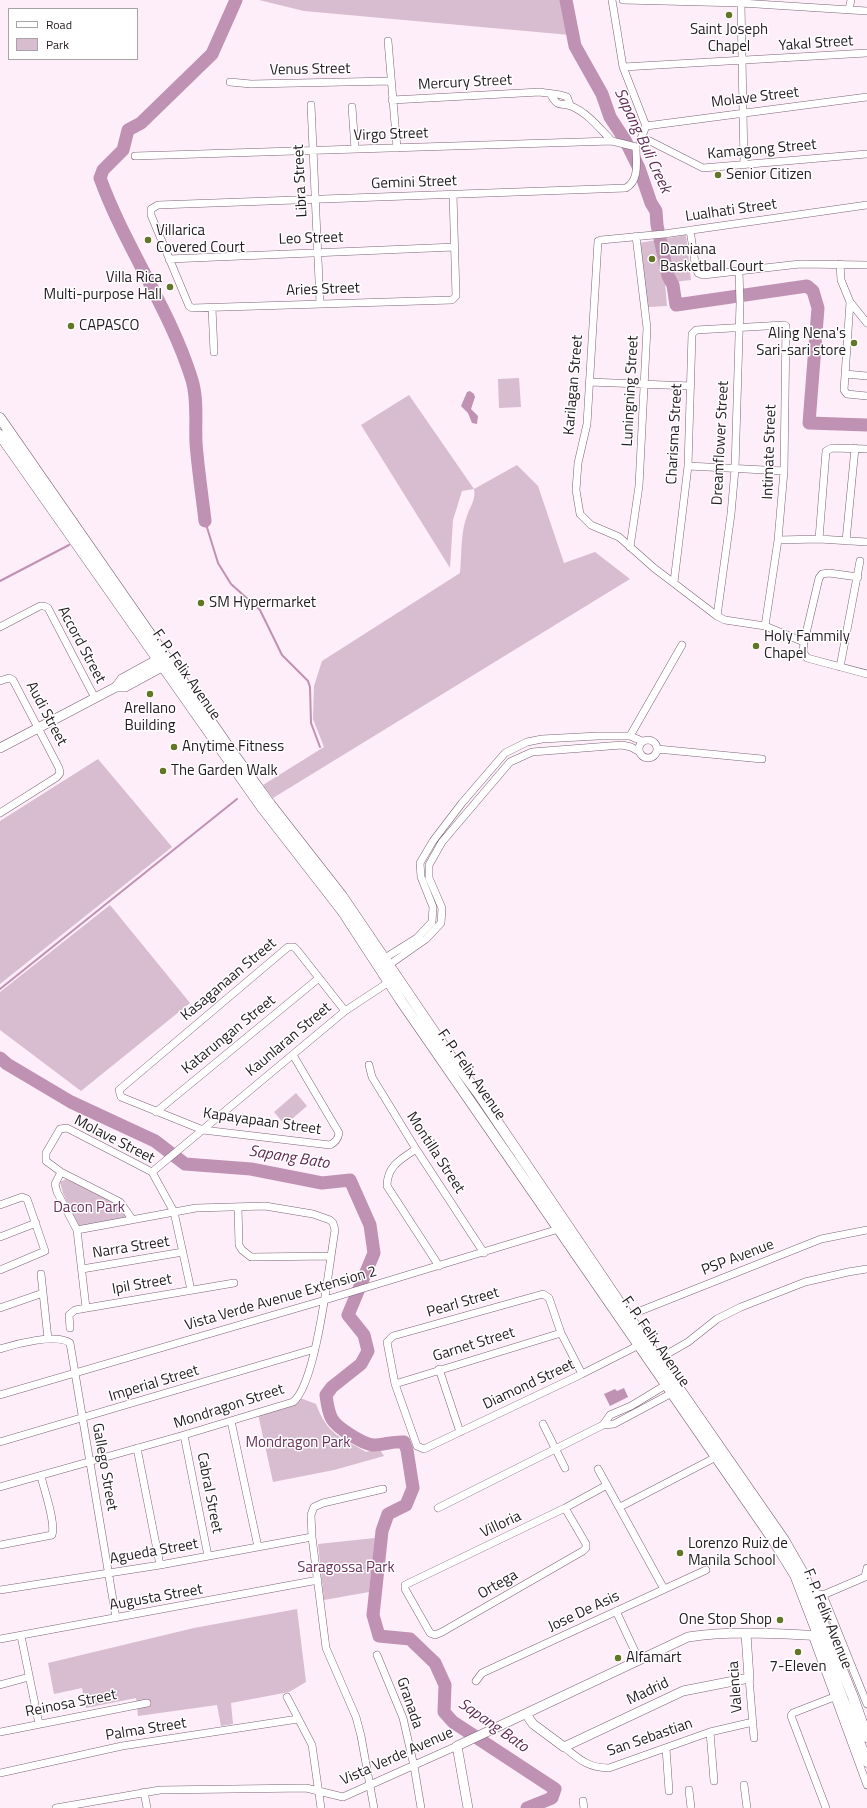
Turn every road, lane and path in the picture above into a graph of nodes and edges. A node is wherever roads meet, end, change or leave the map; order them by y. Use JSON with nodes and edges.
{"nodes":[{"id":1,"x":612,"y":0,"type":"edge"},
{"id":2,"x":622,"y":0,"type":"edge"},
{"id":3,"x":851,"y":0,"type":"edge"},
{"id":4,"x":741,"y":3,"type":"junction"},
{"id":5,"x":849,"y":9,"type":"junction"},
{"id":6,"x":867,"y":11,"type":"edge"},
{"id":7,"x":388,"y":41,"type":"dead end"},
{"id":8,"x":867,"y":54,"type":"edge"},
{"id":9,"x":742,"y":61,"type":"junction"},
{"id":10,"x":623,"y":67,"type":"junction"},
{"id":11,"x":391,"y":81,"type":"junction"},
{"id":12,"x":230,"y":82,"type":"dead end"},
{"id":13,"x":867,"y":97,"type":"edge"},
{"id":14,"x":392,"y":100,"type":"junction"},
{"id":15,"x":311,"y":105,"type":"dead end"},
{"id":16,"x":352,"y":107,"type":"dead end"},
{"id":17,"x":743,"y":112,"type":"junction"},
{"id":18,"x":646,"y":126,"type":"junction"},
{"id":19,"x":642,"y":137,"type":"junction"},
{"id":20,"x":612,"y":142,"type":"junction"},
{"id":21,"x":631,"y":146,"type":"junction"},
{"id":22,"x":396,"y":148,"type":"junction"},
{"id":23,"x":355,"y":149,"type":"junction"},
{"id":24,"x":312,"y":150,"type":"junction"},
{"id":25,"x":867,"y":154,"type":"edge"},
{"id":26,"x":135,"y":156,"type":"dead end"},
{"id":27,"x":744,"y":165,"type":"junction"},
{"id":28,"x":453,"y":194,"type":"junction"},
{"id":29,"x":314,"y":200,"type":"junction"},
{"id":30,"x":867,"y":205,"type":"edge"},
{"id":31,"x":690,"y":230,"type":"junction"},
{"id":32,"x":636,"y":236,"type":"junction"},
{"id":33,"x":598,"y":241,"type":"joint"},
{"id":34,"x":454,"y":247,"type":"junction"},
{"id":35,"x":317,"y":252,"type":"junction"},
{"id":36,"x":169,"y":259,"type":"junction"},
{"id":37,"x":840,"y":264,"type":"junction"},
{"id":38,"x":867,"y":265,"type":"edge"},
{"id":39,"x":739,"y":271,"type":"junction"},
{"id":40,"x":850,"y":302,"type":"junction"},
{"id":41,"x":320,"y":303,"type":"junction"},
{"id":42,"x":212,"y":308,"type":"junction"},
{"id":43,"x":866,"y":319,"type":"edge"},
{"id":44,"x":739,"y":328,"type":"junction"},
{"id":45,"x":214,"y":352,"type":"dead end"},
{"id":46,"x":844,"y":374,"type":"junction"},
{"id":47,"x":867,"y":376,"type":"edge"},
{"id":48,"x":589,"y":382,"type":"junction"},
{"id":49,"x":644,"y":385,"type":"junction"},
{"id":50,"x":691,"y":386,"type":"junction"},
{"id":51,"x":867,"y":396,"type":"edge"},
{"id":52,"x":0,"y":418,"type":"edge"},
{"id":53,"x":0,"y":435,"type":"edge"},
{"id":54,"x":855,"y":448,"type":"junction"},
{"id":55,"x":867,"y":449,"type":"edge"},
{"id":56,"x":688,"y":466,"type":"junction"},
{"id":57,"x":735,"y":469,"type":"junction"},
{"id":58,"x":784,"y":471,"type":"junction"},
{"id":59,"x":819,"y":539,"type":"junction"},
{"id":60,"x":778,"y":540,"type":"junction"},
{"id":61,"x":846,"y":541,"type":"junction"},
{"id":62,"x":867,"y":542,"type":"edge"},
{"id":63,"x":630,"y":547,"type":"junction"},
{"id":64,"x":860,"y":561,"type":"dead end"},
{"id":65,"x":858,"y":577,"type":"junction"},
{"id":66,"x":674,"y":582,"type":"junction"},
{"id":67,"x":717,"y":616,"type":"junction"},
{"id":68,"x":765,"y":626,"type":"junction"},
{"id":69,"x":0,"y":627,"type":"edge"},
{"id":70,"x":804,"y":642,"type":"junction"},
{"id":71,"x":682,"y":645,"type":"dead end"},
{"id":72,"x":164,"y":661,"type":"junction"},
{"id":73,"x":840,"y":667,"type":"junction"},
{"id":74,"x":867,"y":674,"type":"edge"},
{"id":75,"x":0,"y":681,"type":"edge"},
{"id":76,"x":95,"y":698,"type":"junction"},
{"id":77,"x":39,"y":728,"type":"junction"},
{"id":78,"x":630,"y":736,"type":"junction"},
{"id":79,"x":642,"y":741,"type":"junction"},
{"id":80,"x":527,"y":742,"type":"junction"},
{"id":81,"x":0,"y":748,"type":"edge"},
{"id":82,"x":657,"y":750,"type":"junction"},
{"id":83,"x":532,"y":752,"type":"junction"},
{"id":84,"x":638,"y":752,"type":"junction"},
{"id":85,"x":762,"y":759,"type":"dead end"},
{"id":86,"x":462,"y":803,"type":"junction"},
{"id":87,"x":469,"y":810,"type":"junction"},
{"id":88,"x":0,"y":813,"type":"edge"},
{"id":89,"x":383,"y":964,"type":"junction"},
{"id":90,"x":319,"y":978,"type":"junction"},
{"id":91,"x":393,"y":979,"type":"junction"},
{"id":92,"x":345,"y":1011,"type":"junction"},
{"id":93,"x":293,"y":1055,"type":"junction"},
{"id":94,"x":369,"y":1065,"type":"dead end"},
{"id":95,"x":119,"y":1090,"type":"joint"},
{"id":96,"x":156,"y":1112,"type":"junction"},
{"id":97,"x":203,"y":1130,"type":"junction"},
{"id":98,"x":416,"y":1150,"type":"junction"},
{"id":99,"x":61,"y":1172,"type":"junction"},
{"id":100,"x":152,"y":1172,"type":"junction"},
{"id":101,"x":0,"y":1205,"type":"edge"},
{"id":102,"x":238,"y":1208,"type":"junction"},
{"id":103,"x":174,"y":1212,"type":"junction"},
{"id":104,"x":132,"y":1219,"type":"junction"},
{"id":105,"x":36,"y":1223,"type":"junction"},
{"id":106,"x":564,"y":1227,"type":"junction"},
{"id":107,"x":78,"y":1230,"type":"junction"},
{"id":108,"x":867,"y":1230,"type":"edge"},
{"id":109,"x":0,"y":1237,"type":"edge"},
{"id":110,"x":183,"y":1252,"type":"junction"},
{"id":111,"x":484,"y":1253,"type":"junction"},
{"id":112,"x":331,"y":1256,"type":"junction"},
{"id":113,"x":439,"y":1266,"type":"junction"},
{"id":114,"x":82,"y":1269,"type":"junction"},
{"id":115,"x":0,"y":1270,"type":"edge"},
{"id":116,"x":867,"y":1270,"type":"edge"},
{"id":117,"x":42,"y":1274,"type":"dead end"},
{"id":118,"x":234,"y":1283,"type":"dead end"},
{"id":119,"x":191,"y":1290,"type":"junction"},
{"id":120,"x":44,"y":1293,"type":"junction"},
{"id":121,"x":325,"y":1300,"type":"junction"},
{"id":122,"x":0,"y":1308,"type":"edge"},
{"id":123,"x":86,"y":1308,"type":"junction"},
{"id":124,"x":625,"y":1317,"type":"junction"},
{"id":125,"x":70,"y":1328,"type":"dead end"},
{"id":126,"x":561,"y":1333,"type":"junction"},
{"id":127,"x":48,"y":1339,"type":"junction"},
{"id":128,"x":643,"y":1343,"type":"junction"},
{"id":129,"x":0,"y":1349,"type":"edge"},
{"id":130,"x":315,"y":1349,"type":"junction"},
{"id":131,"x":656,"y":1361,"type":"junction"},
{"id":132,"x":439,"y":1369,"type":"junction"},
{"id":133,"x":74,"y":1372,"type":"junction"},
{"id":134,"x":582,"y":1374,"type":"junction"},
{"id":135,"x":395,"y":1384,"type":"junction"},
{"id":136,"x":671,"y":1386,"type":"junction"},
{"id":137,"x":0,"y":1395,"type":"edge"},
{"id":138,"x":82,"y":1418,"type":"junction"},
{"id":139,"x":231,"y":1421,"type":"junction"},
{"id":140,"x":543,"y":1424,"type":"dead end"},
{"id":141,"x":460,"y":1432,"type":"junction"},
{"id":142,"x":184,"y":1435,"type":"junction"},
{"id":143,"x":0,"y":1442,"type":"edge"},
{"id":144,"x":137,"y":1448,"type":"junction"},
{"id":145,"x":556,"y":1449,"type":"junction"},
{"id":146,"x":719,"y":1455,"type":"junction"},
{"id":147,"x":90,"y":1462,"type":"junction"},
{"id":148,"x":565,"y":1468,"type":"dead end"},
{"id":149,"x":598,"y":1469,"type":"dead end"},
{"id":150,"x":41,"y":1476,"type":"junction"},
{"id":151,"x":607,"y":1485,"type":"junction"},
{"id":152,"x":0,"y":1487,"type":"edge"},
{"id":153,"x":383,"y":1489,"type":"dead end"},
{"id":154,"x":620,"y":1507,"type":"junction"},
{"id":155,"x":438,"y":1508,"type":"dead end"},
{"id":156,"x":565,"y":1508,"type":"junction"},
{"id":157,"x":312,"y":1537,"type":"junction"},
{"id":158,"x":0,"y":1545,"type":"edge"},
{"id":159,"x":258,"y":1547,"type":"junction"},
{"id":160,"x":208,"y":1556,"type":"junction"},
{"id":161,"x":160,"y":1565,"type":"junction"},
{"id":162,"x":867,"y":1568,"type":"edge"},
{"id":163,"x":706,"y":1570,"type":"dead end"},
{"id":164,"x":109,"y":1573,"type":"junction"},
{"id":165,"x":318,"y":1580,"type":"junction"},
{"id":166,"x":405,"y":1585,"type":"joint"},
{"id":167,"x":664,"y":1589,"type":"junction"},
{"id":168,"x":0,"y":1590,"type":"edge"},
{"id":169,"x":811,"y":1592,"type":"junction"},
{"id":170,"x":823,"y":1595,"type":"junction"},
{"id":171,"x":616,"y":1611,"type":"junction"},
{"id":172,"x":116,"y":1618,"type":"junction"},
{"id":173,"x":746,"y":1634,"type":"junction"},
{"id":174,"x":816,"y":1635,"type":"junction"},
{"id":175,"x":20,"y":1636,"type":"junction"},
{"id":176,"x":0,"y":1640,"type":"edge"},
{"id":177,"x":377,"y":1655,"type":"dead end"},
{"id":178,"x":639,"y":1660,"type":"junction"},
{"id":179,"x":29,"y":1677,"type":"junction"},
{"id":180,"x":750,"y":1678,"type":"junction"},
{"id":181,"x":476,"y":1681,"type":"dead end"},
{"id":182,"x":0,"y":1685,"type":"edge"},
{"id":183,"x":287,"y":1697,"type":"dead end"},
{"id":184,"x":834,"y":1697,"type":"junction"},
{"id":185,"x":147,"y":1703,"type":"dead end"},
{"id":186,"x":867,"y":1704,"type":"edge"},
{"id":187,"x":526,"y":1714,"type":"junction"},
{"id":188,"x":298,"y":1718,"type":"junction"},
{"id":189,"x":864,"y":1719,"type":"edge"},
{"id":190,"x":752,"y":1722,"type":"junction"},
{"id":191,"x":39,"y":1724,"type":"junction"},
{"id":192,"x":0,"y":1732,"type":"edge"},
{"id":193,"x":710,"y":1732,"type":"junction"},
{"id":194,"x":754,"y":1738,"type":"dead end"},
{"id":195,"x":867,"y":1738,"type":"edge"},
{"id":196,"x":457,"y":1746,"type":"junction"},
{"id":197,"x":564,"y":1747,"type":"junction"},
{"id":198,"x":666,"y":1748,"type":"junction"},
{"id":199,"x":867,"y":1762,"type":"edge"},
{"id":200,"x":414,"y":1766,"type":"junction"},
{"id":201,"x":0,"y":1773,"type":"edge"},
{"id":202,"x":714,"y":1781,"type":"dead end"},
{"id":203,"x":370,"y":1785,"type":"junction"},
{"id":204,"x":744,"y":1785,"type":"dead end"},
{"id":205,"x":867,"y":1785,"type":"edge"},
{"id":206,"x":318,"y":1790,"type":"junction"},
{"id":207,"x":689,"y":1790,"type":"dead end"},
{"id":208,"x":669,"y":1791,"type":"dead end"},
{"id":209,"x":144,"y":1792,"type":"junction"},
{"id":210,"x":56,"y":1808,"type":"edge"},
{"id":211,"x":147,"y":1808,"type":"edge"},
{"id":212,"x":321,"y":1808,"type":"edge"},
{"id":213,"x":374,"y":1808,"type":"edge"},
{"id":214,"x":421,"y":1808,"type":"edge"},
{"id":215,"x":468,"y":1808,"type":"edge"},
{"id":216,"x":691,"y":1808,"type":"edge"},
{"id":217,"x":748,"y":1808,"type":"edge"},
{"id":218,"x":826,"y":1808,"type":"edge"}],
"edges":[{"from":1,"to":10,"type":"street"},
{"from":2,"to":4,"type":"street"},
{"from":3,"to":5,"type":"street"},
{"from":4,"to":5,"type":"street"},
{"from":4,"to":9,"type":"street"},
{"from":5,"to":6,"type":"street"},
{"from":7,"to":11,"type":"street"},
{"from":8,"to":9,"type":"street","name":"Yakal Street"},
{"from":9,"to":10,"type":"street","name":"Yakal Street"},
{"from":9,"to":17,"type":"street"},
{"from":10,"to":18,"type":"street"},
{"from":11,"to":12,"type":"street","name":"Venus Street"},
{"from":11,"to":14,"type":"street"},
{"from":13,"to":17,"type":"street","name":"Molave Street"},
{"from":14,"to":20,"type":"street","name":"Mercury Street"},
{"from":14,"to":22,"type":"street"},
{"from":15,"to":24,"type":"street","name":"Libra Street"},
{"from":16,"to":23,"type":"street"},
{"from":17,"to":18,"type":"street","name":"Molave Street"},
{"from":17,"to":27,"type":"street"},
{"from":18,"to":19,"type":"street"},
{"from":19,"to":21,"type":"street"},
{"from":19,"to":27,"type":"street","name":"Kamagong Street"},
{"from":20,"to":21,"type":"street","name":"Virgo Street"},
{"from":20,"to":22,"type":"street","name":"Virgo Street"},
{"from":21,"to":28,"type":"street","name":"Gemini Street"},
{"from":22,"to":23,"type":"street","name":"Virgo Street"},
{"from":23,"to":24,"type":"street","name":"Virgo Street"},
{"from":24,"to":26,"type":"street","name":"Virgo Street"},
{"from":24,"to":29,"type":"street","name":"Libra Street"},
{"from":25,"to":27,"type":"street","name":"Kamagong Street"},
{"from":28,"to":29,"type":"street","name":"Gemini Street"},
{"from":28,"to":34,"type":"street"},
{"from":29,"to":35,"type":"street","name":"Libra Street"},
{"from":29,"to":36,"type":"street","name":"Gemini Street"},
{"from":30,"to":31,"type":"street","name":"Lualhati Street"},
{"from":31,"to":32,"type":"street","name":"Lualhati Street"},
{"from":31,"to":39,"type":"street"},
{"from":32,"to":33,"type":"street","name":"Lualhati Street"},
{"from":32,"to":49,"type":"street","name":"Luningning Street"},
{"from":33,"to":48,"type":"street","name":"Karilagan Street"},
{"from":34,"to":35,"type":"street","name":"Leo Street"},
{"from":34,"to":41,"type":"street","name":"Aries Street"},
{"from":35,"to":36,"type":"street","name":"Leo Street"},
{"from":35,"to":41,"type":"street","name":"Libra Street"},
{"from":36,"to":42,"type":"street","name":"Aries Street"},
{"from":37,"to":38,"type":"street"},
{"from":37,"to":39,"type":"street"},
{"from":37,"to":40,"type":"street"},
{"from":39,"to":44,"type":"street","name":"Dreamflower Street"},
{"from":40,"to":43,"type":"street"},
{"from":40,"to":46,"type":"street"},
{"from":41,"to":42,"type":"street","name":"Aries Street"},
{"from":42,"to":45,"type":"street"},
{"from":44,"to":50,"type":"street","name":"Charisma Street"},
{"from":44,"to":57,"type":"street","name":"Dreamflower Street"},
{"from":44,"to":58,"type":"street","name":"Intimate Street"},
{"from":46,"to":47,"type":"street"},
{"from":46,"to":51,"type":"street"},
{"from":48,"to":49,"type":"street"},
{"from":48,"to":63,"type":"street","name":"Karilagan Street"},
{"from":49,"to":50,"type":"street"},
{"from":49,"to":63,"type":"street","name":"Luningning Street"},
{"from":50,"to":56,"type":"street","name":"Charisma Street"},
{"from":52,"to":72,"type":"main road","name":"F. P. Felix Avenue"},
{"from":53,"to":72,"type":"main road","name":"F. P. Felix Avenue"},
{"from":54,"to":55,"type":"street"},
{"from":54,"to":59,"type":"street"},
{"from":54,"to":61,"type":"street"},
{"from":56,"to":57,"type":"street"},
{"from":56,"to":66,"type":"street","name":"Charisma Street"},
{"from":57,"to":58,"type":"street"},
{"from":57,"to":67,"type":"street","name":"Dreamflower Street"},
{"from":58,"to":60,"type":"street","name":"Intimate Street"},
{"from":59,"to":60,"type":"street"},
{"from":59,"to":61,"type":"street"},
{"from":60,"to":68,"type":"street","name":"Intimate Street"},
{"from":61,"to":62,"type":"street"},
{"from":63,"to":66,"type":"street"},
{"from":64,"to":65,"type":"street"},
{"from":65,"to":70,"type":"street"},
{"from":65,"to":73,"type":"street"},
{"from":66,"to":67,"type":"street"},
{"from":67,"to":68,"type":"street"},
{"from":68,"to":70,"type":"street"},
{"from":69,"to":76,"type":"street","name":"Accord Street"},
{"from":70,"to":73,"type":"street"},
{"from":71,"to":78,"type":"street"},
{"from":72,"to":76,"type":"street"},
{"from":72,"to":89,"type":"main road","name":"F. P. Felix Avenue"},
{"from":73,"to":74,"type":"street"},
{"from":75,"to":77,"type":"street","name":"Audi Street"},
{"from":76,"to":77,"type":"street"},
{"from":77,"to":81,"type":"street"},
{"from":77,"to":88,"type":"street","name":"Audi Street"},
{"from":78,"to":79,"type":"street"},
{"from":78,"to":80,"type":"street"},
{"from":79,"to":82,"type":"street"},
{"from":79,"to":84,"type":"street"},
{"from":80,"to":83,"type":"street"},
{"from":80,"to":86,"type":"street"},
{"from":82,"to":84,"type":"street"},
{"from":82,"to":85,"type":"street"},
{"from":83,"to":84,"type":"street"},
{"from":83,"to":87,"type":"street"},
{"from":86,"to":87,"type":"street"},
{"from":86,"to":89,"type":"street"},
{"from":87,"to":89,"type":"street"},
{"from":89,"to":91,"type":"main road","name":"F. P. Felix Avenue"},
{"from":90,"to":92,"type":"street","name":"Kasaganaan Street"},
{"from":90,"to":95,"type":"street","name":"Kasaganaan Street"},
{"from":90,"to":96,"type":"street","name":"Katarungan Street"},
{"from":91,"to":92,"type":"street","name":"Kaunlaran Street"},
{"from":91,"to":106,"type":"main road","name":"F. P. Felix Avenue"},
{"from":92,"to":93,"type":"street","name":"Kaunlaran Street"},
{"from":93,"to":97,"type":"street","name":"Kaunlaran Street"},
{"from":93,"to":97,"type":"street","name":"Kapayapaan Street"},
{"from":94,"to":98,"type":"street","name":"Montilla Street"},
{"from":95,"to":96,"type":"street","name":"Kapayapaan Street"},
{"from":96,"to":97,"type":"street","name":"Kapayapaan Street"},
{"from":97,"to":100,"type":"street","name":"Kaunlaran Street"},
{"from":98,"to":111,"type":"street","name":"Montilla Street"},
{"from":98,"to":113,"type":"street"},
{"from":99,"to":100,"type":"street","name":"Molave Street"},
{"from":99,"to":104,"type":"street"},
{"from":99,"to":107,"type":"street"},
{"from":100,"to":103,"type":"street","name":"Molave Street"},
{"from":101,"to":105,"type":"street"},
{"from":102,"to":103,"type":"street","name":"Mondragon Street"},
{"from":102,"to":112,"type":"street","name":"Mondragon Street"},
{"from":102,"to":112,"type":"street"},
{"from":103,"to":104,"type":"street"},
{"from":103,"to":110,"type":"street","name":"Molave Street"},
{"from":104,"to":107,"type":"street"},
{"from":105,"to":109,"type":"street"},
{"from":105,"to":115,"type":"street"},
{"from":106,"to":111,"type":"street","name":"Vista Verde Avenue Extension 2"},
{"from":106,"to":124,"type":"main road","name":"F. P. Felix Avenue"},
{"from":107,"to":114,"type":"street"},
{"from":108,"to":124,"type":"street","name":"PSP Avenue"},
{"from":110,"to":114,"type":"street","name":"Narra Street"},
{"from":110,"to":119,"type":"street","name":"Molave Street"},
{"from":111,"to":113,"type":"street","name":"Vista Verde Avenue Extension 2"},
{"from":112,"to":121,"type":"street","name":"Mondragon Street"},
{"from":113,"to":121,"type":"street","name":"Vista Verde Avenue Extension 2"},
{"from":114,"to":123,"type":"street"},
{"from":116,"to":131,"type":"street"},
{"from":117,"to":120,"type":"street"},
{"from":118,"to":119,"type":"street","name":"Ipil Street"},
{"from":119,"to":123,"type":"street","name":"Ipil Street"},
{"from":120,"to":122,"type":"street"},
{"from":120,"to":127,"type":"street"},
{"from":121,"to":130,"type":"street","name":"Mondragon Street"},
{"from":121,"to":133,"type":"street","name":"Vista Verde Avenue Extension 2"},
{"from":123,"to":125,"type":"street","name":"Ipil Street"},
{"from":124,"to":128,"type":"main road","name":"F. P. Felix Avenue"},
{"from":126,"to":132,"type":"street","name":"Garnet Street"},
{"from":126,"to":134,"type":"street"},
{"from":126,"to":135,"type":"street","name":"Pearl Street"},
{"from":127,"to":129,"type":"street","name":"Gallego Street"},
{"from":127,"to":133,"type":"street","name":"Gallego Street"},
{"from":128,"to":131,"type":"main road","name":"F. P. Felix Avenue"},
{"from":128,"to":134,"type":"street","name":"Diamond Street"},
{"from":130,"to":138,"type":"street","name":"Imperial Street"},
{"from":130,"to":139,"type":"street","name":"Mondragon Street"},
{"from":131,"to":136,"type":"main road","name":"F. P. Felix Avenue"},
{"from":132,"to":135,"type":"street","name":"Garnet Street"},
{"from":132,"to":141,"type":"street"},
{"from":133,"to":137,"type":"street","name":"Vista Verde Avenue Extension 2"},
{"from":133,"to":138,"type":"street","name":"Gallego Street"},
{"from":134,"to":141,"type":"street","name":"Diamond Street"},
{"from":135,"to":141,"type":"street","name":"Diamond Street"},
{"from":136,"to":145,"type":"street"},
{"from":136,"to":146,"type":"main road","name":"F. P. Felix Avenue"},
{"from":138,"to":143,"type":"street","name":"Imperial Street"},
{"from":138,"to":147,"type":"street","name":"Gallego Street"},
{"from":139,"to":142,"type":"street","name":"Mondragon Street"},
{"from":139,"to":159,"type":"street"},
{"from":140,"to":145,"type":"street"},
{"from":142,"to":144,"type":"street","name":"Mondragon Street"},
{"from":142,"to":160,"type":"street","name":"Cabral Street"},
{"from":144,"to":147,"type":"street","name":"Mondragon Street"},
{"from":144,"to":161,"type":"street"},
{"from":145,"to":148,"type":"street"},
{"from":145,"to":155,"type":"street"},
{"from":146,"to":154,"type":"street"},
{"from":146,"to":169,"type":"main road","name":"F. P. Felix Avenue"},
{"from":146,"to":174,"type":"main road","name":"F. P. Felix Avenue"},
{"from":147,"to":150,"type":"street","name":"Mondragon Street"},
{"from":147,"to":164,"type":"street","name":"Gallego Street"},
{"from":149,"to":151,"type":"street"},
{"from":150,"to":152,"type":"street","name":"Mondragon Street"},
{"from":150,"to":158,"type":"street"},
{"from":151,"to":154,"type":"street"},
{"from":151,"to":156,"type":"street","name":"Villoria"},
{"from":153,"to":157,"type":"street"},
{"from":154,"to":167,"type":"street"},
{"from":156,"to":166,"type":"street","name":"Villoria"},
{"from":156,"to":166,"type":"street","name":"Ortega"},
{"from":157,"to":159,"type":"street","name":"Agueda Street"},
{"from":157,"to":165,"type":"street"},
{"from":159,"to":160,"type":"street","name":"Agueda Street"},
{"from":160,"to":161,"type":"street","name":"Agueda Street"},
{"from":161,"to":164,"type":"street","name":"Agueda Street"},
{"from":162,"to":170,"type":"street"},
{"from":163,"to":167,"type":"street","name":"Jose De Asis"},
{"from":164,"to":168,"type":"street","name":"Agueda Street"},
{"from":164,"to":172,"type":"street","name":"Gallego Street"},
{"from":165,"to":172,"type":"street","name":"Augusta Street"},
{"from":165,"to":203,"type":"street"},
{"from":167,"to":171,"type":"street","name":"Jose De Asis"},
{"from":169,"to":170,"type":"street"},
{"from":169,"to":174,"type":"main road","name":"F. P. Felix Avenue"},
{"from":170,"to":186,"type":"street"},
{"from":171,"to":178,"type":"street"},
{"from":171,"to":181,"type":"street","name":"Jose De Asis"},
{"from":172,"to":175,"type":"street","name":"Augusta Street"},
{"from":173,"to":174,"type":"street","name":"Vista Verde Avenue"},
{"from":173,"to":178,"type":"street","name":"Vista Verde Avenue"},
{"from":173,"to":180,"type":"street","name":"Valencia"},
{"from":174,"to":184,"type":"street"},
{"from":174,"to":189,"type":"main road","name":"F. P. Felix Avenue"},
{"from":174,"to":199,"type":"main road","name":"F. P. Felix Avenue"},
{"from":175,"to":176,"type":"street","name":"Augusta Street"},
{"from":175,"to":179,"type":"street"},
{"from":177,"to":200,"type":"street","name":"Granada"},
{"from":178,"to":187,"type":"street","name":"Vista Verde Avenue"},
{"from":179,"to":182,"type":"street"},
{"from":179,"to":191,"type":"street"},
{"from":180,"to":190,"type":"street","name":"Valencia"},
{"from":180,"to":197,"type":"street","name":"Madrid"},
{"from":183,"to":188,"type":"street"},
{"from":184,"to":205,"type":"street"},
{"from":184,"to":218,"type":"street"},
{"from":185,"to":191,"type":"street","name":"Reinosa Street"},
{"from":187,"to":196,"type":"street","name":"Vista Verde Avenue"},
{"from":187,"to":197,"type":"street","name":"San Sebastian"},
{"from":188,"to":201,"type":"street","name":"Palma Street"},
{"from":188,"to":206,"type":"street"},
{"from":189,"to":195,"type":"main road","name":"F. P. Felix Avenue"},
{"from":190,"to":193,"type":"street","name":"San Sebastian"},
{"from":190,"to":194,"type":"street","name":"Valencia"},
{"from":191,"to":192,"type":"street","name":"Reinosa Street"},
{"from":193,"to":198,"type":"street","name":"San Sebastian"},
{"from":193,"to":202,"type":"street"},
{"from":196,"to":200,"type":"street","name":"Vista Verde Avenue"},
{"from":196,"to":215,"type":"street"},
{"from":197,"to":198,"type":"street","name":"San Sebastian"},
{"from":198,"to":208,"type":"street"},
{"from":200,"to":203,"type":"street","name":"Vista Verde Avenue"},
{"from":200,"to":214,"type":"street","name":"Granada"},
{"from":203,"to":206,"type":"street","name":"Vista Verde Avenue"},
{"from":203,"to":213,"type":"street"},
{"from":204,"to":217,"type":"street"},
{"from":206,"to":209,"type":"street","name":"Vista Verde Avenue"},
{"from":206,"to":212,"type":"street"},
{"from":207,"to":216,"type":"street"},
{"from":209,"to":210,"type":"street","name":"Vista Verde Avenue"},
{"from":209,"to":211,"type":"street"}]}
